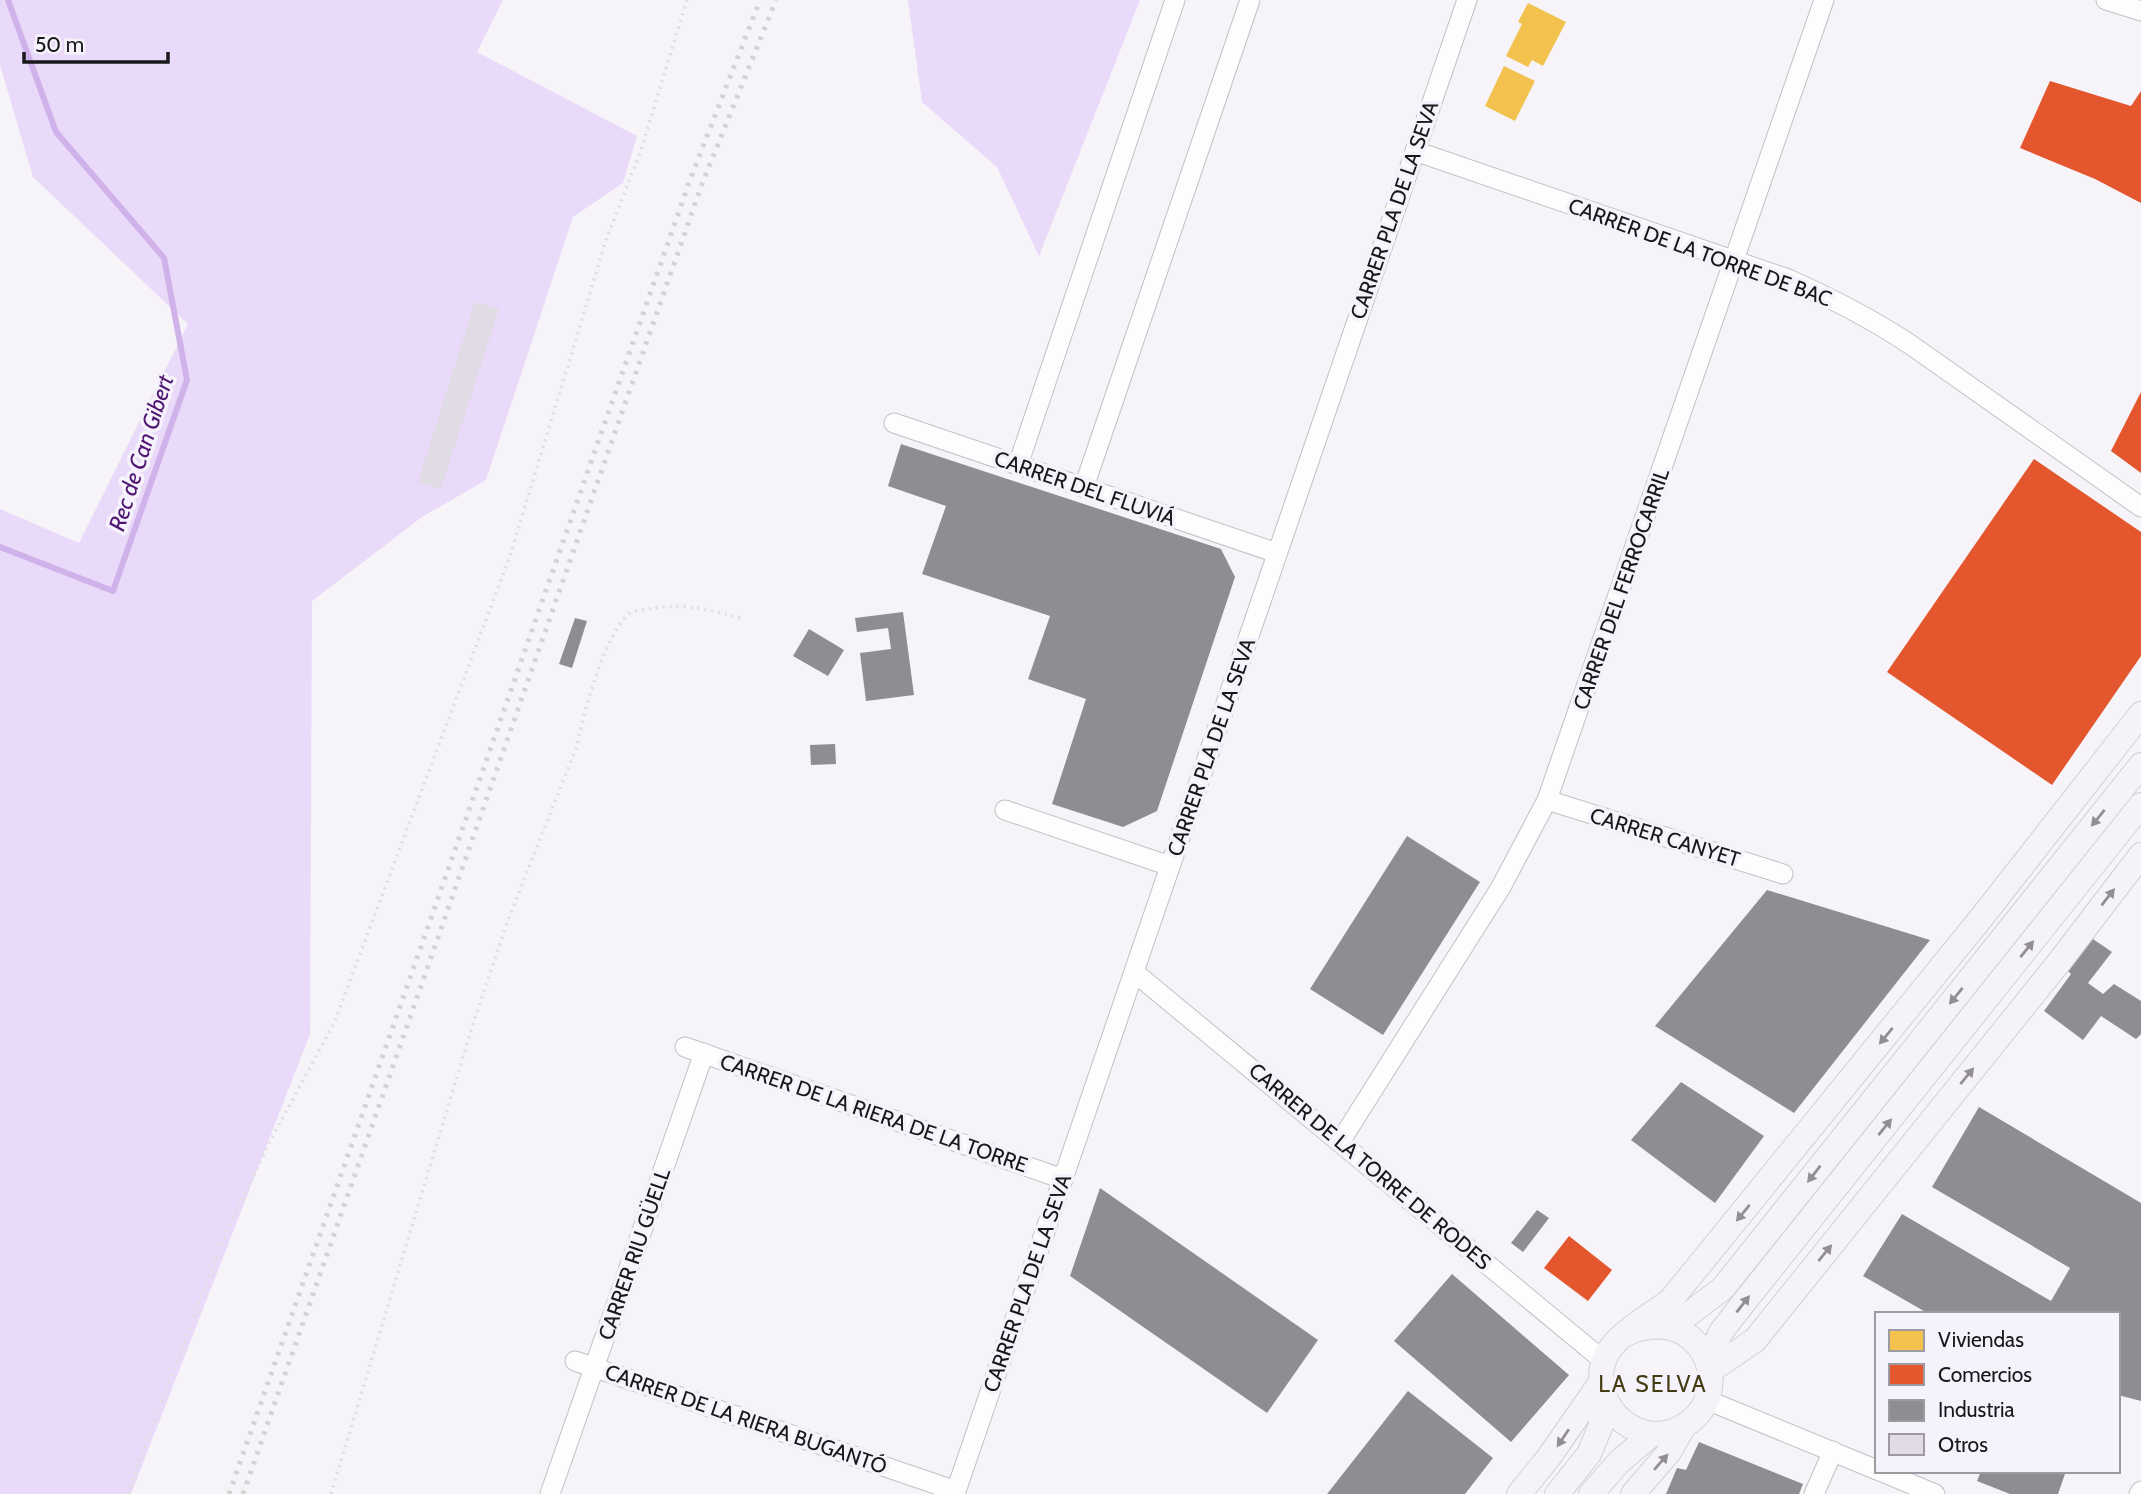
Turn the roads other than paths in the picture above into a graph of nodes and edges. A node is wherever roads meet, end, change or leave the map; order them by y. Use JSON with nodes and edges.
{"nodes":[{"id":1,"x":1175,"y":0,"type":"edge"},
{"id":2,"x":1250,"y":0,"type":"edge"},
{"id":3,"x":1467,"y":0,"type":"edge"},
{"id":4,"x":1824,"y":0,"type":"edge"},
{"id":5,"x":2106,"y":0,"type":"edge"},
{"id":6,"x":2141,"y":11,"type":"edge"},
{"id":7,"x":1415,"y":151,"type":"junction"},
{"id":8,"x":1734,"y":261,"type":"junction"},
{"id":9,"x":894,"y":423,"type":"dead end"},
{"id":10,"x":1018,"y":465,"type":"junction"},
{"id":11,"x":1084,"y":487,"type":"junction"},
{"id":12,"x":2141,"y":507,"type":"edge"},
{"id":13,"x":1277,"y":553,"type":"junction"},
{"id":14,"x":2141,"y":714,"type":"edge"},
{"id":15,"x":2141,"y":765,"type":"edge"},
{"id":16,"x":1547,"y":800,"type":"junction"},
{"id":17,"x":2141,"y":805,"type":"edge"},
{"id":18,"x":1005,"y":810,"type":"dead end"},
{"id":19,"x":2141,"y":855,"type":"edge"},
{"id":20,"x":1170,"y":866,"type":"junction"},
{"id":21,"x":1783,"y":874,"type":"dead end"},
{"id":22,"x":1134,"y":972,"type":"junction"},
{"id":23,"x":685,"y":1047,"type":"dead end"},
{"id":24,"x":704,"y":1054,"type":"junction"},
{"id":25,"x":1340,"y":1142,"type":"junction"},
{"id":26,"x":1063,"y":1179,"type":"junction"},
{"id":27,"x":1672,"y":1327,"type":"junction"},
{"id":28,"x":1626,"y":1334,"type":"junction"},
{"id":29,"x":575,"y":1361,"type":"dead end"},
{"id":30,"x":1709,"y":1367,"type":"junction"},
{"id":31,"x":595,"y":1368,"type":"junction"},
{"id":32,"x":1603,"y":1379,"type":"junction"},
{"id":33,"x":1707,"y":1400,"type":"junction"},
{"id":34,"x":1684,"y":1426,"type":"junction"},
{"id":35,"x":1652,"y":1434,"type":"junction"},
{"id":36,"x":1833,"y":1451,"type":"junction"},
{"id":37,"x":1875,"y":1470,"type":"edge"},
{"id":38,"x":1883,"y":1473,"type":"edge"},
{"id":39,"x":956,"y":1492,"type":"edge"},
{"id":40,"x":550,"y":1494,"type":"edge"},
{"id":41,"x":1519,"y":1494,"type":"edge"},
{"id":42,"x":1557,"y":1494,"type":"edge"},
{"id":43,"x":1591,"y":1494,"type":"edge"},
{"id":44,"x":1633,"y":1494,"type":"edge"},
{"id":45,"x":1814,"y":1494,"type":"edge"},
{"id":46,"x":1935,"y":1494,"type":"edge"}],
"edges":[{"from":1,"to":10,"type":"street"},
{"from":2,"to":11,"type":"street"},
{"from":3,"to":7,"type":"street","name":"CARRER PLA DE LA SEVA"},
{"from":4,"to":8,"type":"street","name":"CARRER DEL FERROCARRIL"},
{"from":5,"to":6,"type":"street"},
{"from":7,"to":8,"type":"street","name":"CARRER DE LA TORRE DE BAC"},
{"from":7,"to":13,"type":"street","name":"CARRER PLA DE LA SEVA"},
{"from":8,"to":12,"type":"street","name":"CARRER DE LA TORRE DE BAC"},
{"from":8,"to":16,"type":"street","name":"CARRER DEL FERROCARRIL"},
{"from":9,"to":10,"type":"street","name":"CARRER DEL FLUVIÁ"},
{"from":10,"to":11,"type":"street","name":"CARRER DEL FLUVIÁ"},
{"from":11,"to":13,"type":"street","name":"CARRER DEL FLUVIÁ"},
{"from":13,"to":20,"type":"street","name":"CARRER PLA DE LA SEVA"},
{"from":14,"to":28,"type":"main road","one_way":true},
{"from":15,"to":27,"type":"main road","one_way":true},
{"from":16,"to":21,"type":"street","name":"CARRER CANYET"},
{"from":16,"to":25,"type":"street","name":"CARRER DEL FERROCARRIL"},
{"from":30,"to":17,"type":"main road","one_way":true},
{"from":18,"to":20,"type":"street"},
{"from":30,"to":19,"type":"main road","one_way":true},
{"from":20,"to":22,"type":"street","name":"CARRER PLA DE LA SEVA"},
{"from":22,"to":25,"type":"street","name":"CARRER DE LA TORRE DE RODES"},
{"from":22,"to":26,"type":"street","name":"CARRER PLA DE LA SEVA"},
{"from":23,"to":24,"type":"street","name":"CARRER DE LA RIERA DE LA TORRE"},
{"from":24,"to":26,"type":"street","name":"CARRER DE LA RIERA DE LA TORRE"},
{"from":24,"to":31,"type":"street","name":"CARRER RIU GÜELL"},
{"from":25,"to":32,"type":"street","name":"CARRER DE LA TORRE DE RODES"},
{"from":26,"to":39,"type":"street","name":"CARRER PLA DE LA SEVA"},
{"from":27,"to":28,"type":"main road"},
{"from":27,"to":30,"type":"main road"},
{"from":28,"to":32,"type":"main road"},
{"from":29,"to":31,"type":"street","name":"CARRER DE LA RIERA BUGANTÓ"},
{"from":30,"to":33,"type":"main road"},
{"from":31,"to":39,"type":"street","name":"CARRER DE LA RIERA BUGANTÓ"},
{"from":31,"to":40,"type":"street","name":"CARRER RIU GÜELL"},
{"from":32,"to":35,"type":"main road"},
{"from":32,"to":41,"type":"main road","one_way":true},
{"from":32,"to":42,"type":"main road"},
{"from":33,"to":34,"type":"main road"},
{"from":33,"to":36,"type":"street"},
{"from":34,"to":35,"type":"main road"},
{"from":44,"to":34,"type":"main road","one_way":true},
{"from":35,"to":43,"type":"main road"},
{"from":36,"to":37,"type":"street"},
{"from":36,"to":45,"type":"street"},
{"from":38,"to":46,"type":"street"}]}
